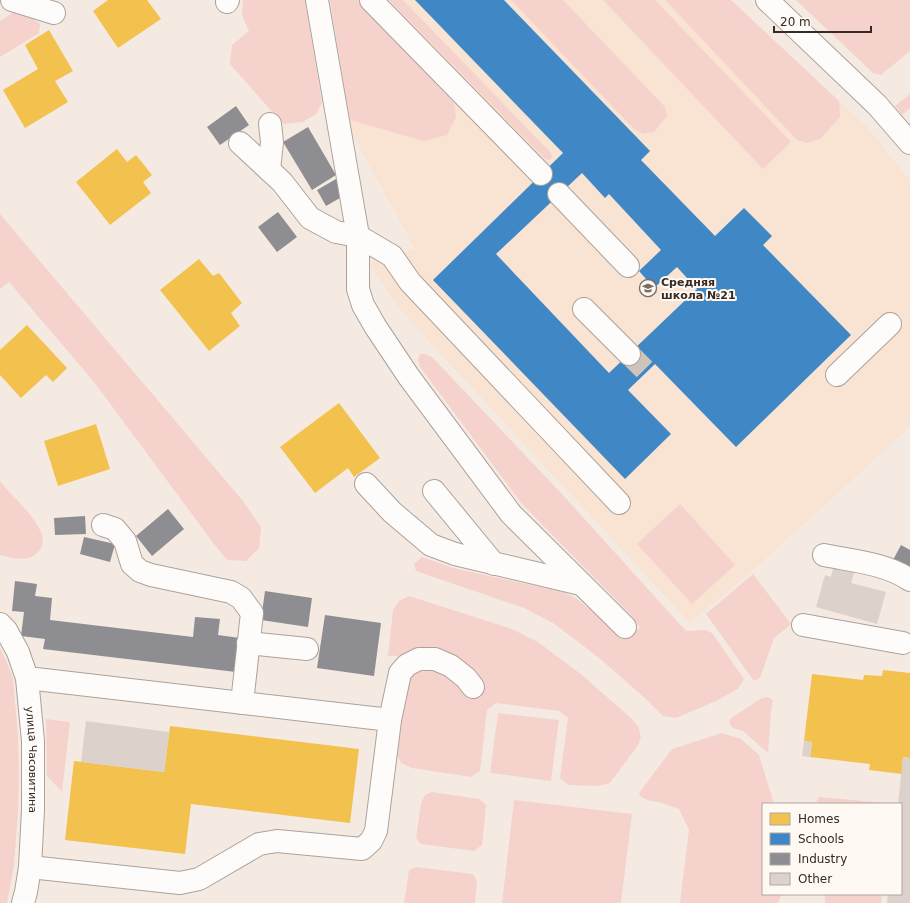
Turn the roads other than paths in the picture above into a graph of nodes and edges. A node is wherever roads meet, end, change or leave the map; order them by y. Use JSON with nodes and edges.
{"nodes":[{"id":1,"x":7,"y":0,"type":"edge"},
{"id":2,"x":12,"y":0,"type":"edge"},
{"id":3,"x":317,"y":0,"type":"edge"},
{"id":4,"x":371,"y":0,"type":"edge"},
{"id":5,"x":767,"y":0,"type":"edge"},
{"id":6,"x":0,"y":4,"type":"edge"},
{"id":7,"x":54,"y":13,"type":"dead end"},
{"id":8,"x":270,"y":124,"type":"dead end"},
{"id":9,"x":240,"y":143,"type":"dead end"},
{"id":10,"x":910,"y":143,"type":"edge"},
{"id":11,"x":269,"y":170,"type":"junction"},
{"id":12,"x":541,"y":174,"type":"dead end"},
{"id":13,"x":559,"y":194,"type":"dead end"},
{"id":14,"x":358,"y":236,"type":"junction"},
{"id":15,"x":628,"y":266,"type":"dead end"},
{"id":16,"x":584,"y":309,"type":"dead end"},
{"id":17,"x":890,"y":324,"type":"dead end"},
{"id":18,"x":629,"y":354,"type":"tunnel mouth"},
{"id":19,"x":837,"y":375,"type":"dead end"},
{"id":20,"x":366,"y":484,"type":"dead end"},
{"id":21,"x":434,"y":491,"type":"dead end"},
{"id":22,"x":619,"y":503,"type":"dead end"},
{"id":23,"x":103,"y":525,"type":"dead end"},
{"id":24,"x":824,"y":555,"type":"dead end"},
{"id":25,"x":494,"y":564,"type":"junction"},
{"id":26,"x":910,"y":580,"type":"edge"},
{"id":27,"x":581,"y":584,"type":"junction"},
{"id":28,"x":0,"y":624,"type":"edge"},
{"id":29,"x":803,"y":625,"type":"dead end"},
{"id":30,"x":625,"y":627,"type":"dead end"},
{"id":31,"x":248,"y":643,"type":"junction"},
{"id":32,"x":903,"y":643,"type":"dead end"},
{"id":33,"x":307,"y":649,"type":"dead end"},
{"id":34,"x":27,"y":678,"type":"junction"},
{"id":35,"x":473,"y":687,"type":"dead end"},
{"id":36,"x":242,"y":703,"type":"junction"},
{"id":37,"x":390,"y":720,"type":"junction"},
{"id":38,"x":30,"y":866,"type":"junction"},
{"id":39,"x":23,"y":903,"type":"edge"}],
"edges":[{"from":1,"to":6,"type":"street"},
{"from":2,"to":7,"type":"street"},
{"from":3,"to":14,"type":"street"},
{"from":4,"to":12,"type":"street"},
{"from":5,"to":10,"type":"street"},
{"from":8,"to":11,"type":"street"},
{"from":9,"to":11,"type":"street"},
{"from":11,"to":14,"type":"street"},
{"from":13,"to":15,"type":"street"},
{"from":14,"to":22,"type":"street"},
{"from":14,"to":27,"type":"street"},
{"from":16,"to":18,"type":"street"},
{"from":17,"to":19,"type":"street"},
{"from":20,"to":25,"type":"street"},
{"from":21,"to":25,"type":"street"},
{"from":23,"to":31,"type":"street"},
{"from":24,"to":26,"type":"street"},
{"from":25,"to":27,"type":"street"},
{"from":27,"to":30,"type":"street"},
{"from":28,"to":34,"type":"street","name":"улица Часовитина"},
{"from":29,"to":32,"type":"street"},
{"from":31,"to":33,"type":"street"},
{"from":31,"to":36,"type":"street"},
{"from":34,"to":36,"type":"street"},
{"from":34,"to":38,"type":"street","name":"улица Часовитина"},
{"from":35,"to":37,"type":"street"},
{"from":36,"to":37,"type":"street"},
{"from":37,"to":38,"type":"street"},
{"from":38,"to":39,"type":"street","name":"улица Часовитина"}]}
